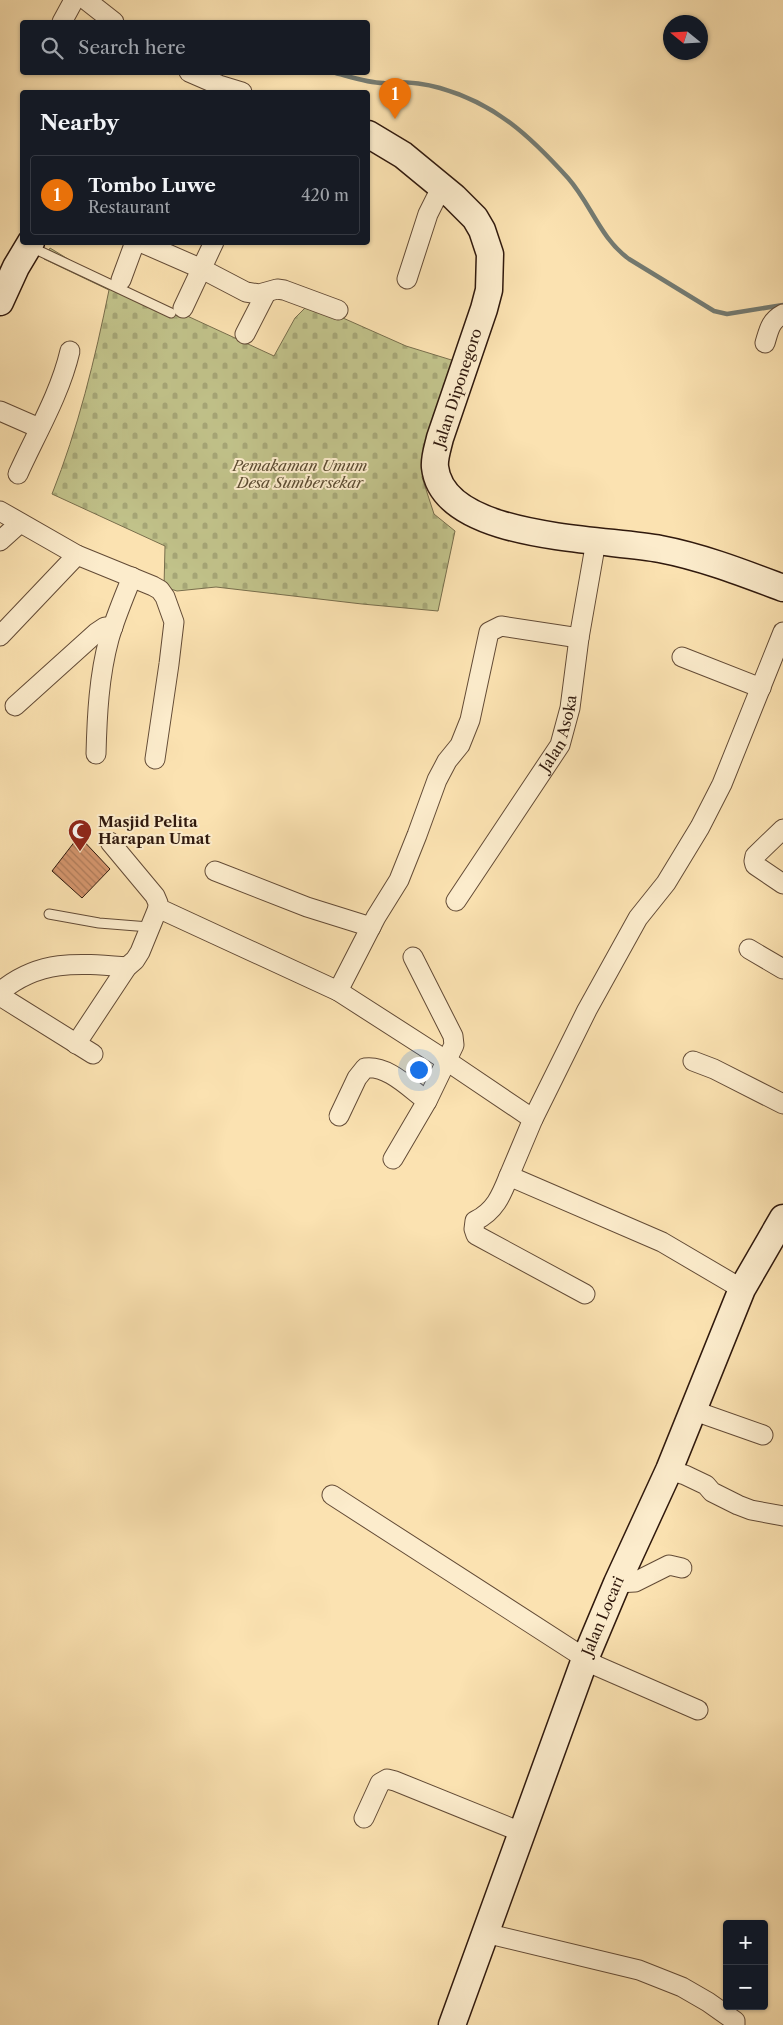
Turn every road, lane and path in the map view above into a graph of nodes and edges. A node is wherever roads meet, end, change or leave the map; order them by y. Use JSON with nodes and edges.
{"nodes":[{"id":1,"x":74,"y":0,"type":"edge"},
{"id":2,"x":86,"y":0,"type":"edge"},
{"id":3,"x":63,"y":20,"type":"edge"},
{"id":4,"x":111,"y":20,"type":"edge"},
{"id":5,"x":195,"y":75,"type":"edge"},
{"id":6,"x":234,"y":90,"type":"edge"},
{"id":7,"x":370,"y":135,"type":"edge"},
{"id":8,"x":442,"y":186,"type":"junction"},
{"id":9,"x":29,"y":245,"type":"edge"},
{"id":10,"x":32,"y":245,"type":"edge"},
{"id":11,"x":134,"y":245,"type":"edge"},
{"id":12,"x":147,"y":245,"type":"edge"},
{"id":13,"x":213,"y":245,"type":"edge"},
{"id":14,"x":202,"y":269,"type":"junction"},
{"id":15,"x":407,"y":279,"type":"dead end"},
{"id":16,"x":121,"y":280,"type":"dead end"},
{"id":17,"x":266,"y":293,"type":"junction"},
{"id":18,"x":0,"y":302,"type":"edge"},
{"id":19,"x":177,"y":310,"type":"joint"},
{"id":20,"x":338,"y":310,"type":"dead end"},
{"id":21,"x":783,"y":314,"type":"edge"},
{"id":22,"x":245,"y":334,"type":"dead end"},
{"id":23,"x":765,"y":343,"type":"dead end"},
{"id":24,"x":70,"y":351,"type":"dead end"},
{"id":25,"x":0,"y":411,"type":"edge"},
{"id":26,"x":39,"y":428,"type":"junction"},
{"id":27,"x":18,"y":474,"type":"dead end"},
{"id":28,"x":0,"y":511,"type":"edge"},
{"id":29,"x":20,"y":523,"type":"junction"},
{"id":30,"x":0,"y":541,"type":"edge"},
{"id":31,"x":596,"y":541,"type":"junction"},
{"id":32,"x":78,"y":555,"type":"junction"},
{"id":33,"x":132,"y":577,"type":"junction"},
{"id":34,"x":783,"y":588,"type":"edge"},
{"id":35,"x":113,"y":627,"type":"junction"},
{"id":36,"x":783,"y":632,"type":"edge"},
{"id":37,"x":0,"y":636,"type":"edge"},
{"id":38,"x":579,"y":638,"type":"junction"},
{"id":39,"x":682,"y":657,"type":"dead end"},
{"id":40,"x":761,"y":688,"type":"junction"},
{"id":41,"x":15,"y":706,"type":"dead end"},
{"id":42,"x":96,"y":754,"type":"dead end"},
{"id":43,"x":155,"y":759,"type":"dead end"},
{"id":44,"x":783,"y":829,"type":"edge"},
{"id":45,"x":110,"y":842,"type":"dead end"},
{"id":46,"x":215,"y":871,"type":"dead end"},
{"id":47,"x":783,"y":884,"type":"edge"},
{"id":48,"x":456,"y":902,"type":"dead end"},
{"id":49,"x":158,"y":908,"type":"junction"},
{"id":50,"x":49,"y":914,"type":"dead end"},
{"id":51,"x":149,"y":927,"type":"junction"},
{"id":52,"x":371,"y":927,"type":"junction"},
{"id":53,"x":749,"y":948,"type":"dead end"},
{"id":54,"x":413,"y":957,"type":"dead end"},
{"id":55,"x":127,"y":967,"type":"junction"},
{"id":56,"x":783,"y":969,"type":"edge"},
{"id":57,"x":338,"y":991,"type":"junction"},
{"id":58,"x":0,"y":992,"type":"edge"},
{"id":59,"x":0,"y":996,"type":"edge"},
{"id":60,"x":76,"y":1044,"type":"junction"},
{"id":61,"x":93,"y":1054,"type":"dead end"},
{"id":62,"x":447,"y":1061,"type":"junction"},
{"id":63,"x":693,"y":1061,"type":"dead end"},
{"id":64,"x":426,"y":1101,"type":"junction"},
{"id":65,"x":783,"y":1104,"type":"edge"},
{"id":66,"x":338,"y":1116,"type":"dead end"},
{"id":67,"x":533,"y":1119,"type":"junction"},
{"id":68,"x":393,"y":1159,"type":"dead end"},
{"id":69,"x":509,"y":1176,"type":"junction"},
{"id":70,"x":783,"y":1218,"type":"edge"},
{"id":71,"x":776,"y":1246,"type":"edge"},
{"id":72,"x":742,"y":1288,"type":"junction"},
{"id":73,"x":585,"y":1294,"type":"dead end"},
{"id":74,"x":692,"y":1410,"type":"junction"},
{"id":75,"x":763,"y":1436,"type":"dead end"},
{"id":76,"x":669,"y":1470,"type":"junction"},
{"id":77,"x":332,"y":1495,"type":"dead end"},
{"id":78,"x":783,"y":1516,"type":"edge"},
{"id":79,"x":682,"y":1568,"type":"dead end"},
{"id":80,"x":617,"y":1583,"type":"junction"},
{"id":81,"x":585,"y":1659,"type":"junction"},
{"id":82,"x":698,"y":1710,"type":"dead end"},
{"id":83,"x":364,"y":1818,"type":"dead end"},
{"id":84,"x":521,"y":1832,"type":"junction"},
{"id":85,"x":485,"y":1933,"type":"junction"},
{"id":86,"x":452,"y":2025,"type":"edge"},
{"id":87,"x":735,"y":2025,"type":"edge"}],
"edges":[{"from":1,"to":3,"type":"street"},
{"from":2,"to":4,"type":"street"},
{"from":5,"to":6,"type":"street"},
{"from":7,"to":8,"type":"street","name":"Jalan Diponegoro"},
{"from":8,"to":15,"type":"street"},
{"from":8,"to":31,"type":"street","name":"Jalan Diponegoro"},
{"from":9,"to":18,"type":"street"},
{"from":10,"to":19,"type":"lane"},
{"from":11,"to":16,"type":"street"},
{"from":12,"to":14,"type":"street"},
{"from":13,"to":14,"type":"street"},
{"from":14,"to":17,"type":"street"},
{"from":14,"to":19,"type":"street"},
{"from":17,"to":20,"type":"street"},
{"from":17,"to":22,"type":"street"},
{"from":21,"to":23,"type":"street"},
{"from":24,"to":26,"type":"street"},
{"from":25,"to":26,"type":"street"},
{"from":26,"to":27,"type":"street"},
{"from":28,"to":29,"type":"street"},
{"from":29,"to":30,"type":"street"},
{"from":29,"to":32,"type":"street"},
{"from":31,"to":34,"type":"street","name":"Jalan Diponegoro"},
{"from":31,"to":38,"type":"street","name":"Jalan Asoka"},
{"from":32,"to":33,"type":"street"},
{"from":32,"to":37,"type":"street"},
{"from":33,"to":35,"type":"street"},
{"from":33,"to":43,"type":"street"},
{"from":35,"to":41,"type":"street"},
{"from":35,"to":42,"type":"street"},
{"from":36,"to":40,"type":"street"},
{"from":38,"to":48,"type":"street","name":"Jalan Asoka"},
{"from":38,"to":52,"type":"street"},
{"from":39,"to":40,"type":"street"},
{"from":40,"to":67,"type":"street"},
{"from":44,"to":47,"type":"street"},
{"from":45,"to":49,"type":"street"},
{"from":46,"to":52,"type":"street"},
{"from":49,"to":51,"type":"street"},
{"from":49,"to":57,"type":"street"},
{"from":50,"to":51,"type":"lane"},
{"from":51,"to":55,"type":"street"},
{"from":52,"to":57,"type":"street"},
{"from":53,"to":56,"type":"street"},
{"from":54,"to":62,"type":"street"},
{"from":55,"to":58,"type":"street"},
{"from":55,"to":60,"type":"street"},
{"from":57,"to":62,"type":"street"},
{"from":59,"to":60,"type":"street"},
{"from":60,"to":61,"type":"street"},
{"from":62,"to":64,"type":"street"},
{"from":62,"to":67,"type":"street"},
{"from":63,"to":65,"type":"street"},
{"from":64,"to":66,"type":"street"},
{"from":64,"to":68,"type":"street"},
{"from":67,"to":69,"type":"street"},
{"from":69,"to":72,"type":"street"},
{"from":69,"to":73,"type":"street"},
{"from":70,"to":71,"type":"street","name":"Jalan Locari"},
{"from":71,"to":72,"type":"street","name":"Jalan Locari"},
{"from":72,"to":74,"type":"street","name":"Jalan Locari"},
{"from":74,"to":75,"type":"street"},
{"from":74,"to":76,"type":"street","name":"Jalan Locari"},
{"from":76,"to":78,"type":"street"},
{"from":76,"to":80,"type":"street","name":"Jalan Locari"},
{"from":77,"to":81,"type":"street"},
{"from":79,"to":80,"type":"street"},
{"from":80,"to":81,"type":"street","name":"Jalan Locari"},
{"from":81,"to":82,"type":"street"},
{"from":81,"to":84,"type":"street","name":"Jalan Locari"},
{"from":83,"to":84,"type":"street"},
{"from":84,"to":85,"type":"street","name":"Jalan Locari"},
{"from":85,"to":86,"type":"street","name":"Jalan Locari"},
{"from":85,"to":87,"type":"street"}]}
